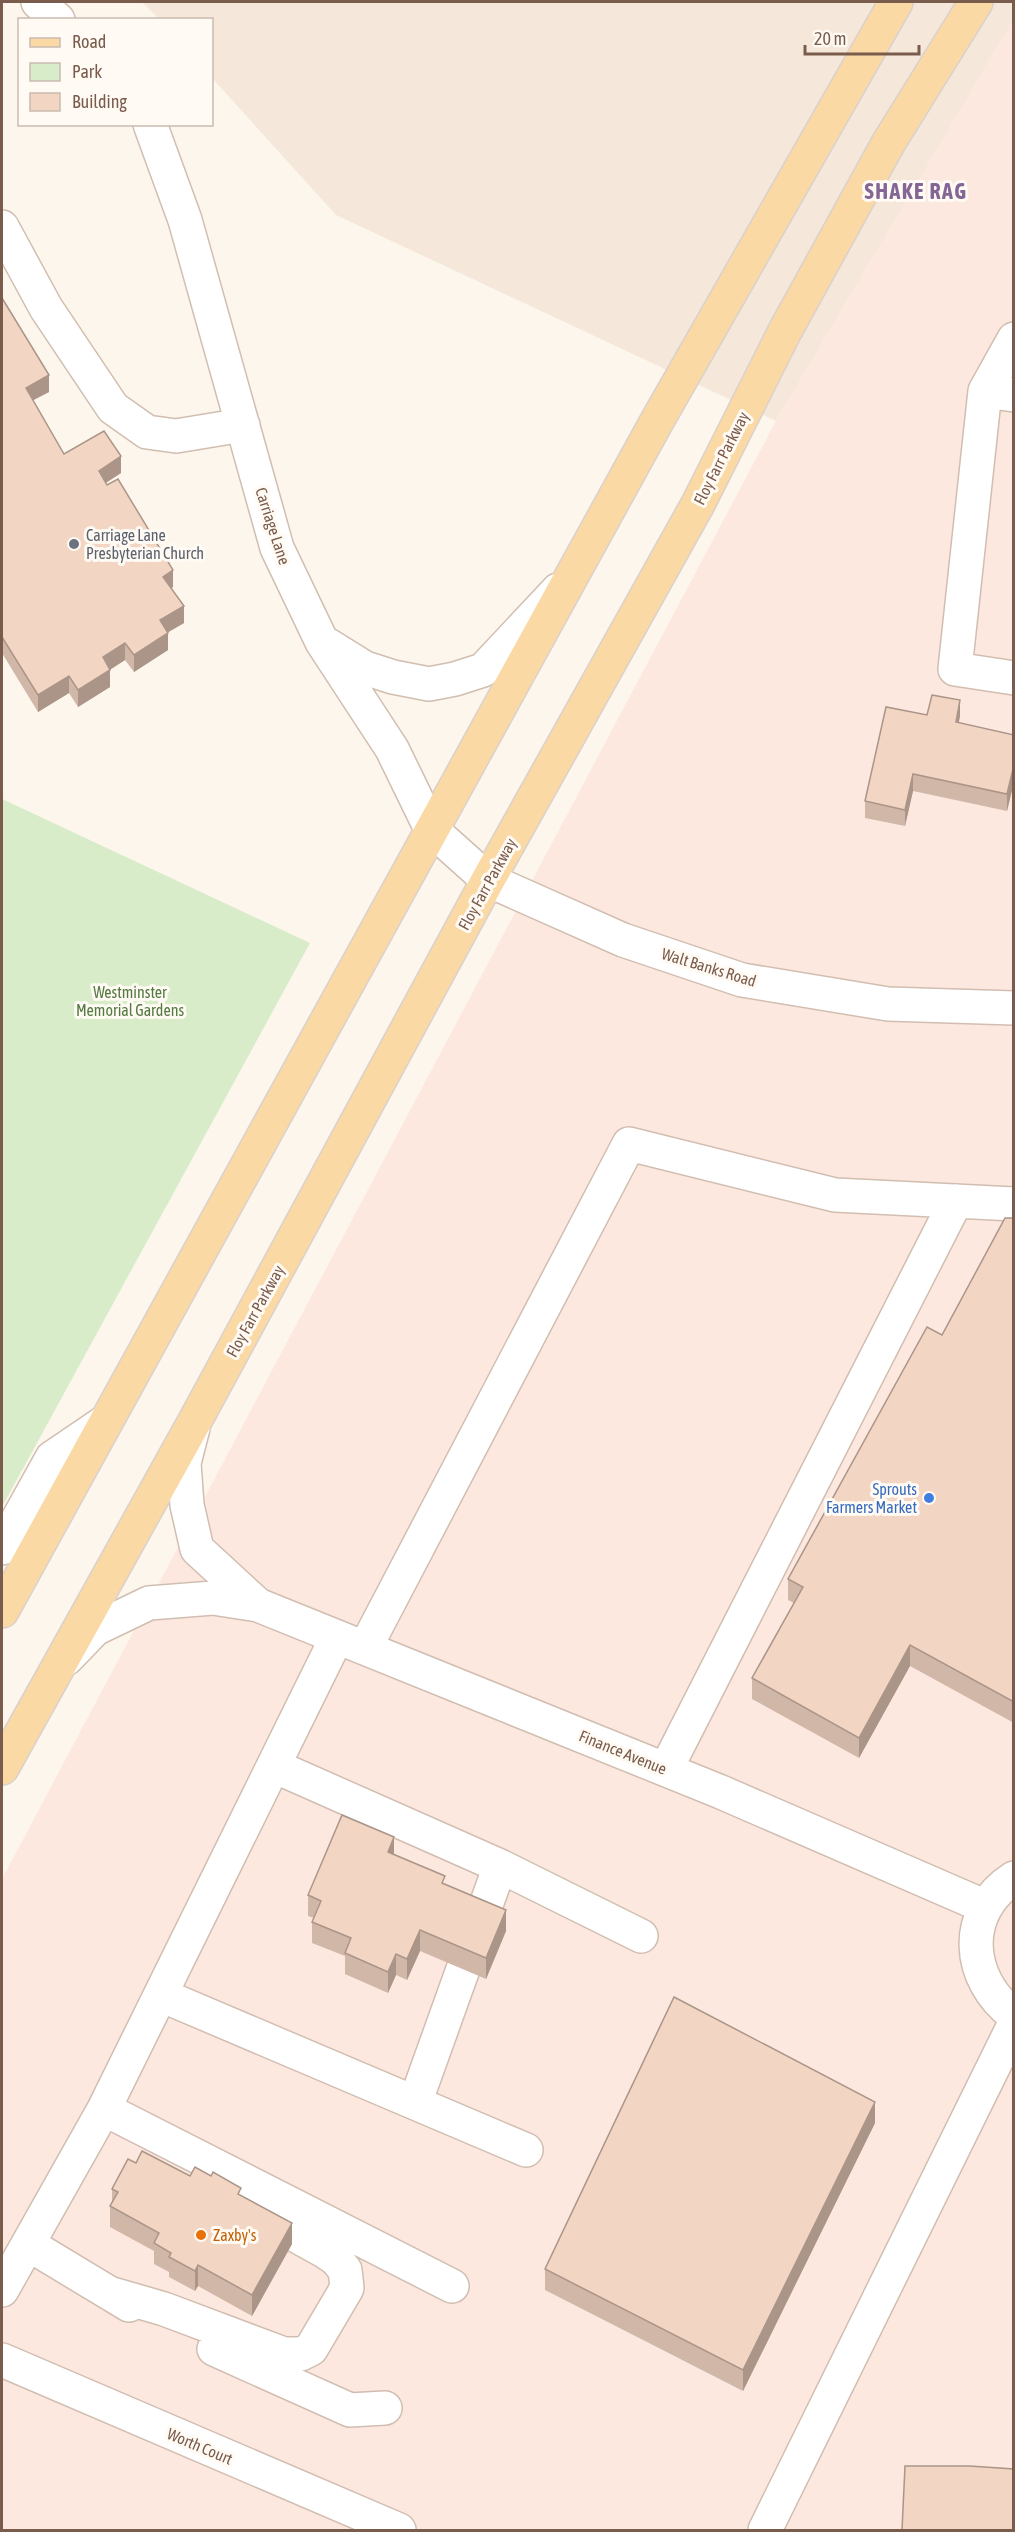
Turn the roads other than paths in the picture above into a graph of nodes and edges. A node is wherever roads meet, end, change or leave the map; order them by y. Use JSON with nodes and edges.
{"nodes":[{"id":1,"x":38,"y":2,"type":"edge"},
{"id":2,"x":896,"y":2,"type":"edge"},
{"id":3,"x":976,"y":2,"type":"edge"},
{"id":4,"x":56,"y":18,"type":"edge"},
{"id":5,"x":151,"y":126,"type":"edge"},
{"id":6,"x":2,"y":227,"type":"edge"},
{"id":7,"x":1014,"y":339,"type":"edge"},
{"id":8,"x":999,"y":393,"type":"edge"},
{"id":9,"x":243,"y":425,"type":"junction"},
{"id":10,"x":570,"y":578,"type":"junction"},
{"id":11,"x":322,"y":642,"type":"junction"},
{"id":12,"x":1014,"y":678,"type":"edge"},
{"id":13,"x":431,"y":829,"type":"junction"},
{"id":14,"x":488,"y":880,"type":"junction"},
{"id":15,"x":1014,"y":1008,"type":"edge"},
{"id":16,"x":956,"y":1201,"type":"junction"},
{"id":17,"x":1014,"y":1204,"type":"edge"},
{"id":18,"x":196,"y":1419,"type":"junction"},
{"id":19,"x":105,"y":1422,"type":"junction"},
{"id":20,"x":2,"y":1548,"type":"edge"},
{"id":21,"x":258,"y":1605,"type":"junction"},
{"id":22,"x":2,"y":1611,"type":"edge"},
{"id":23,"x":351,"y":1643,"type":"junction"},
{"id":24,"x":55,"y":1671,"type":"junction"},
{"id":25,"x":274,"y":1766,"type":"junction"},
{"id":26,"x":2,"y":1768,"type":"edge"},
{"id":27,"x":666,"y":1769,"type":"junction"},
{"id":28,"x":500,"y":1866,"type":"junction"},
{"id":29,"x":1014,"y":1878,"type":"edge"},
{"id":30,"x":986,"y":1907,"type":"junction"},
{"id":31,"x":641,"y":1936,"type":"dead end"},
{"id":32,"x":161,"y":1995,"type":"junction"},
{"id":33,"x":1014,"y":2015,"type":"edge"},
{"id":34,"x":1014,"y":2025,"type":"edge"},
{"id":35,"x":415,"y":2103,"type":"junction"},
{"id":36,"x":104,"y":2109,"type":"junction"},
{"id":37,"x":166,"y":2141,"type":"junction"},
{"id":38,"x":526,"y":2150,"type":"dead end"},
{"id":39,"x":28,"y":2244,"type":"junction"},
{"id":40,"x":452,"y":2286,"type":"dead end"},
{"id":41,"x":2,"y":2290,"type":"edge"},
{"id":42,"x":109,"y":2293,"type":"junction"},
{"id":43,"x":2,"y":2360,"type":"edge"},
{"id":44,"x":385,"y":2408,"type":"dead end"},
{"id":45,"x":399,"y":2530,"type":"edge"},
{"id":46,"x":765,"y":2530,"type":"edge"}],
"edges":[{"from":1,"to":4,"type":"street"},
{"from":2,"to":10,"type":"main road"},
{"from":3,"to":14,"type":"main road","name":"Floy Farr Parkway"},
{"from":5,"to":9,"type":"street","name":"Carriage Lane"},
{"from":6,"to":9,"type":"street"},
{"from":7,"to":8,"type":"street"},
{"from":8,"to":12,"type":"street"},
{"from":9,"to":11,"type":"street","name":"Carriage Lane"},
{"from":10,"to":11,"type":"street"},
{"from":10,"to":13,"type":"main road"},
{"from":11,"to":13,"type":"street","name":"Carriage Lane"},
{"from":13,"to":14,"type":"street","name":"Carriage Lane"},
{"from":13,"to":19,"type":"main road"},
{"from":14,"to":15,"type":"street","name":"Walt Banks Road"},
{"from":14,"to":18,"type":"main road","name":"Floy Farr Parkway"},
{"from":16,"to":17,"type":"street"},
{"from":16,"to":23,"type":"street"},
{"from":16,"to":27,"type":"street"},
{"from":18,"to":21,"type":"street","name":"Finance Avenue"},
{"from":18,"to":24,"type":"main road","name":"Floy Farr Parkway"},
{"from":19,"to":20,"type":"street"},
{"from":19,"to":22,"type":"main road"},
{"from":21,"to":23,"type":"street","name":"Finance Avenue"},
{"from":21,"to":24,"type":"street","name":"Finance Avenue"},
{"from":23,"to":25,"type":"street"},
{"from":23,"to":27,"type":"street","name":"Finance Avenue"},
{"from":24,"to":26,"type":"main road","name":"Floy Farr Parkway"},
{"from":25,"to":28,"type":"street"},
{"from":25,"to":32,"type":"street"},
{"from":27,"to":30,"type":"street","name":"Finance Avenue"},
{"from":28,"to":31,"type":"street"},
{"from":28,"to":35,"type":"street"},
{"from":29,"to":30,"type":"street"},
{"from":30,"to":33,"type":"street"},
{"from":32,"to":35,"type":"street"},
{"from":32,"to":36,"type":"street"},
{"from":34,"to":46,"type":"street"},
{"from":35,"to":38,"type":"street"},
{"from":36,"to":37,"type":"street"},
{"from":36,"to":39,"type":"street"},
{"from":37,"to":40,"type":"street"},
{"from":37,"to":42,"type":"street"},
{"from":39,"to":41,"type":"street"},
{"from":39,"to":42,"type":"street"},
{"from":42,"to":44,"type":"street"},
{"from":43,"to":45,"type":"street","name":"Worth Court"}]}
